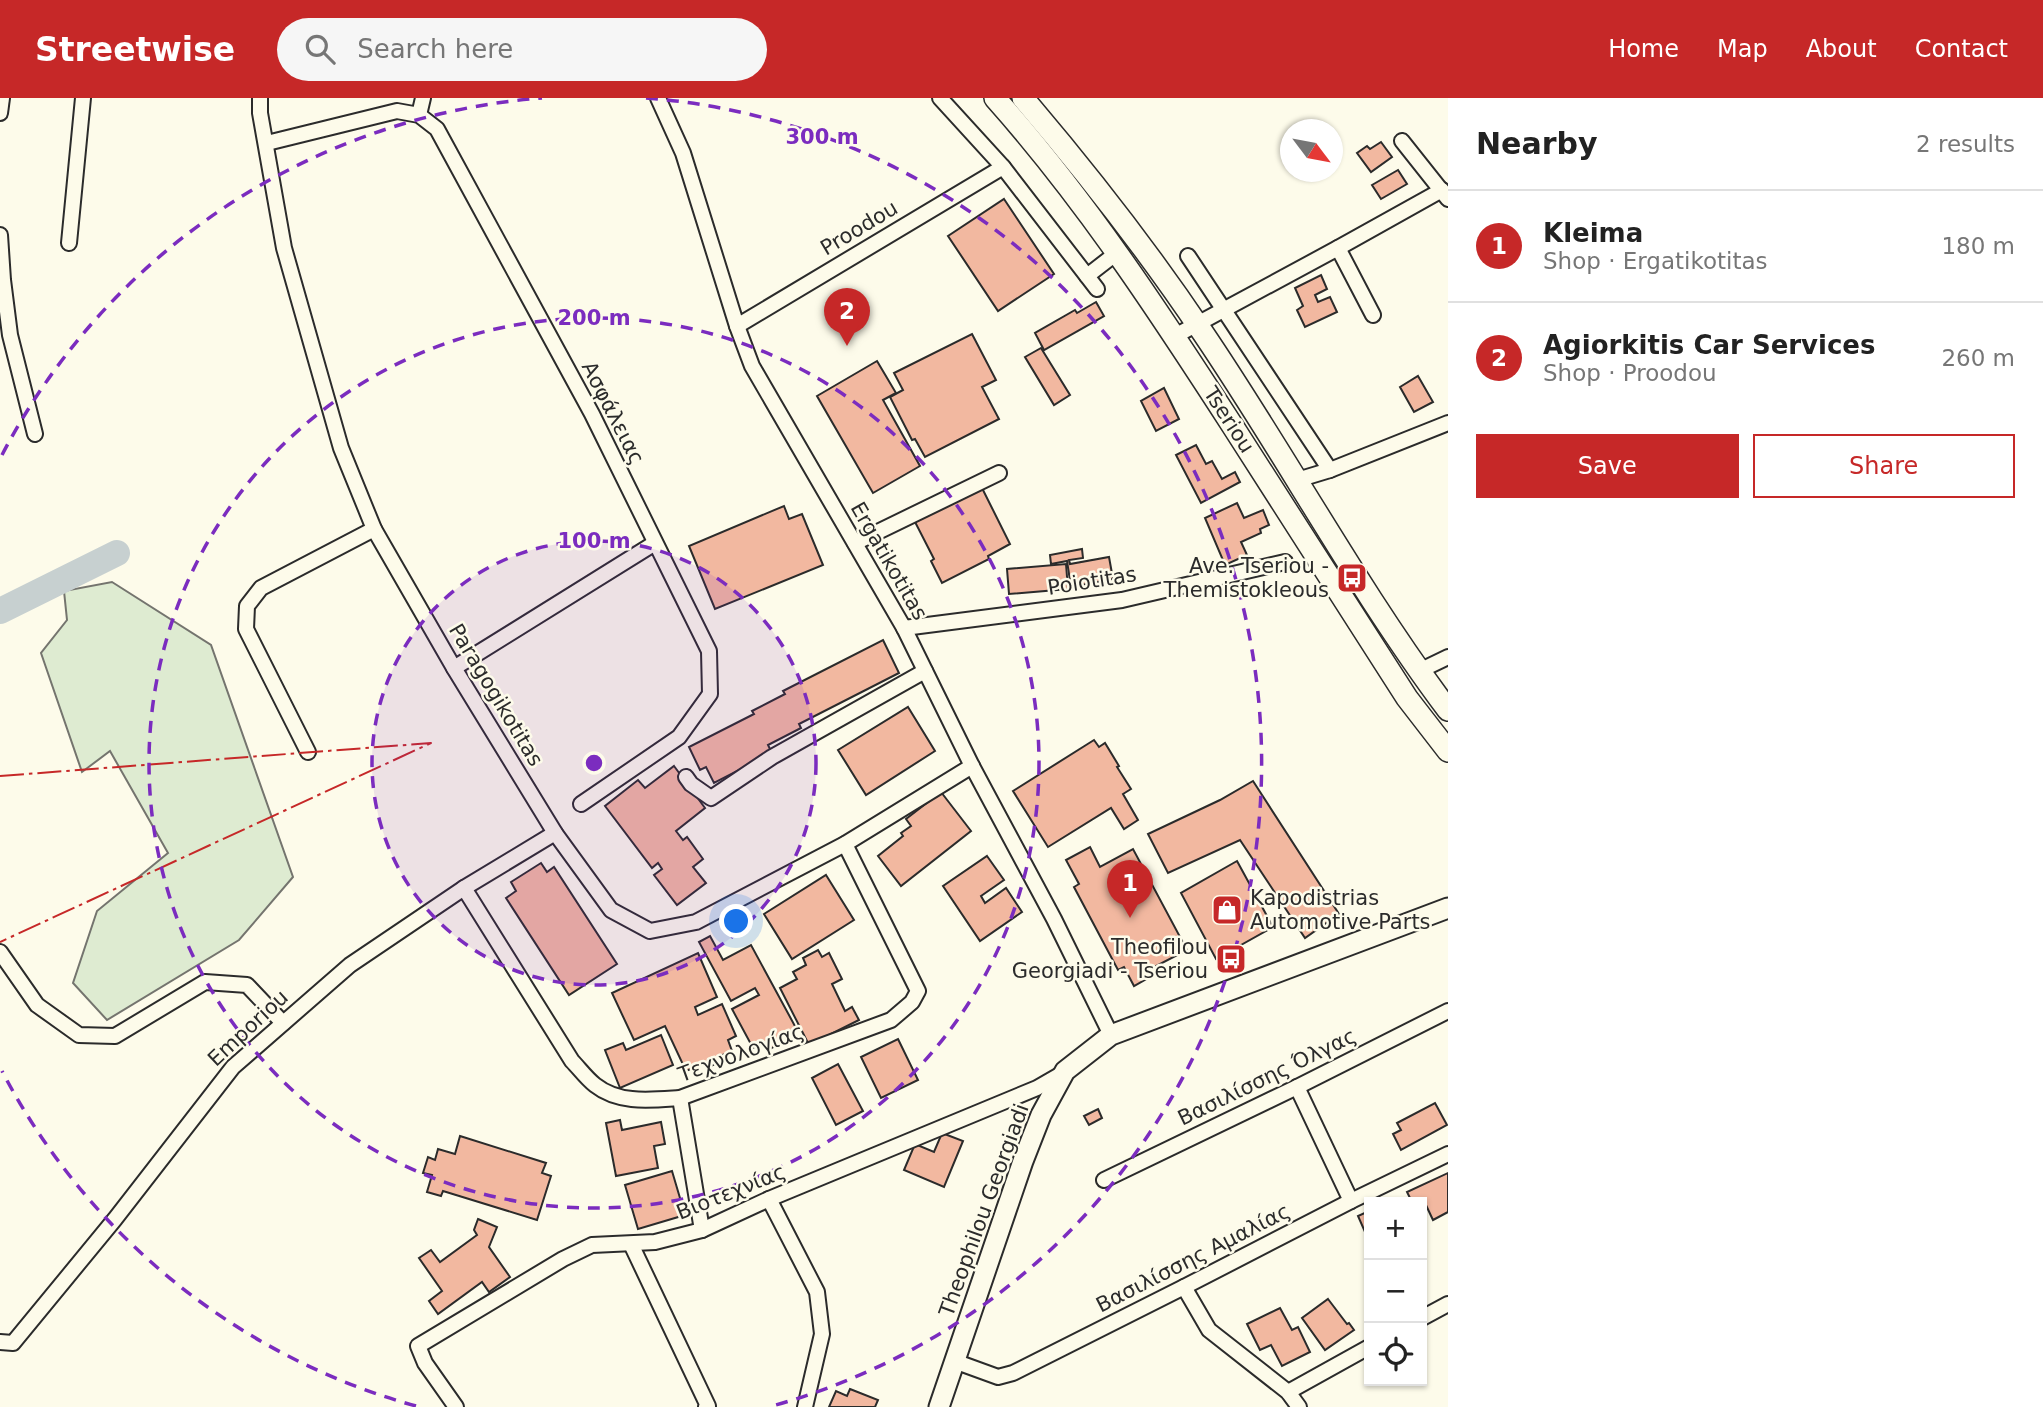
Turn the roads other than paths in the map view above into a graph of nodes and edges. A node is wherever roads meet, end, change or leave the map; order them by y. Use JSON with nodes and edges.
{"nodes":[{"id":1,"x":2,"y":98,"type":"edge"},
{"id":2,"x":83,"y":98,"type":"edge"},
{"id":3,"x":260,"y":98,"type":"edge"},
{"id":4,"x":423,"y":98,"type":"edge"},
{"id":5,"x":657,"y":98,"type":"edge"},
{"id":6,"x":940,"y":98,"type":"edge"},
{"id":7,"x":995,"y":98,"type":"edge"},
{"id":8,"x":1023,"y":98,"type":"edge"},
{"id":9,"x":0,"y":112,"type":"edge"},
{"id":10,"x":419,"y":115,"type":"junction"},
{"id":11,"x":1402,"y":141,"type":"dead end"},
{"id":12,"x":267,"y":144,"type":"junction"},
{"id":13,"x":1003,"y":167,"type":"junction"},
{"id":14,"x":1445,"y":195,"type":"edge"},
{"id":15,"x":0,"y":235,"type":"edge"},
{"id":16,"x":69,"y":243,"type":"dead end"},
{"id":17,"x":1338,"y":248,"type":"junction"},
{"id":18,"x":1118,"y":252,"type":"junction"},
{"id":19,"x":1188,"y":256,"type":"dead end"},
{"id":20,"x":1087,"y":276,"type":"junction"},
{"id":21,"x":1097,"y":289,"type":"dead end"},
{"id":22,"x":1224,"y":310,"type":"junction"},
{"id":23,"x":1373,"y":315,"type":"dead end"},
{"id":24,"x":1196,"y":323,"type":"junction"},
{"id":25,"x":4,"y":326,"type":"edge"},
{"id":26,"x":737,"y":326,"type":"junction"},
{"id":27,"x":1175,"y":336,"type":"junction"},
{"id":28,"x":1448,"y":424,"type":"edge"},
{"id":29,"x":35,"y":434,"type":"dead end"},
{"id":30,"x":1330,"y":470,"type":"junction"},
{"id":31,"x":999,"y":473,"type":"dead end"},
{"id":32,"x":1297,"y":480,"type":"junction"},
{"id":33,"x":374,"y":529,"type":"junction"},
{"id":34,"x":655,"y":543,"type":"junction"},
{"id":35,"x":855,"y":543,"type":"junction"},
{"id":36,"x":1285,"y":562,"type":"dead end"},
{"id":37,"x":904,"y":628,"type":"junction"},
{"id":38,"x":1448,"y":657,"type":"edge"},
{"id":39,"x":454,"y":668,"type":"junction"},
{"id":40,"x":925,"y":671,"type":"junction"},
{"id":41,"x":1419,"y":671,"type":"junction"},
{"id":42,"x":1448,"y":710,"type":"edge"},
{"id":43,"x":1448,"y":751,"type":"edge"},
{"id":44,"x":308,"y":752,"type":"dead end"},
{"id":45,"x":972,"y":766,"type":"junction"},
{"id":46,"x":686,"y":777,"type":"dead end"},
{"id":47,"x":581,"y":804,"type":"dead end"},
{"id":48,"x":555,"y":833,"type":"junction"},
{"id":49,"x":845,"y":844,"type":"junction"},
{"id":50,"x":464,"y":888,"type":"junction"},
{"id":51,"x":1448,"y":908,"type":"edge"},
{"id":52,"x":0,"y":952,"type":"edge"},
{"id":53,"x":1448,"y":1011,"type":"edge"},
{"id":54,"x":284,"y":1023,"type":"junction"},
{"id":55,"x":1111,"y":1035,"type":"junction"},
{"id":56,"x":1065,"y":1071,"type":"junction"},
{"id":57,"x":1297,"y":1087,"type":"junction"},
{"id":58,"x":680,"y":1098,"type":"junction"},
{"id":59,"x":1448,"y":1154,"type":"edge"},
{"id":60,"x":1104,"y":1180,"type":"dead end"},
{"id":61,"x":769,"y":1199,"type":"junction"},
{"id":62,"x":1351,"y":1201,"type":"junction"},
{"id":63,"x":702,"y":1230,"type":"junction"},
{"id":64,"x":631,"y":1244,"type":"junction"},
{"id":65,"x":1184,"y":1287,"type":"junction"},
{"id":66,"x":1448,"y":1304,"type":"edge"},
{"id":67,"x":1427,"y":1315,"type":"edge"},
{"id":68,"x":0,"y":1342,"type":"edge"},
{"id":69,"x":1364,"y":1350,"type":"edge"},
{"id":70,"x":954,"y":1361,"type":"junction"},
{"id":71,"x":1288,"y":1392,"type":"junction"},
{"id":72,"x":456,"y":1407,"type":"edge"},
{"id":73,"x":706,"y":1407,"type":"edge"},
{"id":74,"x":805,"y":1407,"type":"edge"},
{"id":75,"x":939,"y":1407,"type":"edge"},
{"id":76,"x":1299,"y":1407,"type":"edge"}],
"edges":[{"from":1,"to":9,"type":"street"},
{"from":2,"to":16,"type":"street"},
{"from":3,"to":12,"type":"street","name":"Paragogikotitas"},
{"from":4,"to":10,"type":"street"},
{"from":5,"to":26,"type":"street","name":"Ergatikotitas"},
{"from":6,"to":13,"type":"street"},
{"from":7,"to":18,"type":"main road","name":"Tseriou"},
{"from":8,"to":24,"type":"main road","name":"Tseriou"},
{"from":10,"to":12,"type":"street"},
{"from":10,"to":34,"type":"street","name":"Ασφάλειας"},
{"from":11,"to":14,"type":"street"},
{"from":12,"to":33,"type":"street","name":"Paragogikotitas"},
{"from":13,"to":20,"type":"street"},
{"from":13,"to":26,"type":"street","name":"Proodou"},
{"from":14,"to":17,"type":"street"},
{"from":15,"to":25,"type":"street"},
{"from":17,"to":22,"type":"street"},
{"from":17,"to":23,"type":"street"},
{"from":18,"to":20,"type":"street"},
{"from":18,"to":27,"type":"main road","name":"Tseriou"},
{"from":19,"to":22,"type":"street"},
{"from":20,"to":21,"type":"street"},
{"from":22,"to":24,"type":"street"},
{"from":22,"to":30,"type":"street"},
{"from":24,"to":27,"type":"street"},
{"from":24,"to":32,"type":"main road","name":"Tseriou"},
{"from":25,"to":29,"type":"street"},
{"from":26,"to":35,"type":"street","name":"Ergatikotitas"},
{"from":27,"to":43,"type":"main road","name":"Tseriou"},
{"from":28,"to":30,"type":"street"},
{"from":30,"to":32,"type":"street"},
{"from":31,"to":35,"type":"street"},
{"from":32,"to":41,"type":"main road","name":"Tseriou"},
{"from":33,"to":39,"type":"street","name":"Paragogikotitas"},
{"from":33,"to":44,"type":"street"},
{"from":34,"to":39,"type":"street"},
{"from":34,"to":47,"type":"street","name":"Ασφάλειας"},
{"from":35,"to":37,"type":"street","name":"Ergatikotitas"},
{"from":36,"to":37,"type":"street","name":"Poiotitas"},
{"from":37,"to":40,"type":"street","name":"Ergatikotitas"},
{"from":38,"to":41,"type":"street"},
{"from":39,"to":48,"type":"street","name":"Paragogikotitas"},
{"from":40,"to":45,"type":"street","name":"Ergatikotitas"},
{"from":40,"to":46,"type":"street"},
{"from":41,"to":42,"type":"main road","name":"Tseriou"},
{"from":45,"to":49,"type":"street","name":"Paragogikotitas"},
{"from":45,"to":55,"type":"street","name":"Ergatikotitas"},
{"from":48,"to":49,"type":"street","name":"Paragogikotitas"},
{"from":48,"to":50,"type":"street","name":"Emporiou"},
{"from":49,"to":58,"type":"street","name":"Τεχνολογίας"},
{"from":50,"to":54,"type":"street","name":"Emporiou"},
{"from":50,"to":58,"type":"street","name":"Τεχνολογίας"},
{"from":51,"to":55,"type":"street","name":"Theophilou Georgiadi"},
{"from":52,"to":54,"type":"street"},
{"from":53,"to":57,"type":"street","name":"Βασιλίσσης Όλγας"},
{"from":54,"to":68,"type":"street","name":"Emporiou"},
{"from":55,"to":56,"type":"street","name":"Theophilou Georgiadi"},
{"from":56,"to":61,"type":"street","name":"Βιοτεχνίας"},
{"from":56,"to":70,"type":"street","name":"Theophilou Georgiadi"},
{"from":57,"to":60,"type":"street","name":"Βασιλίσσης Όλγας"},
{"from":57,"to":62,"type":"street"},
{"from":58,"to":63,"type":"street"},
{"from":59,"to":62,"type":"street","name":"Βασιλίσσης Αμαλίας"},
{"from":61,"to":63,"type":"street","name":"Βιοτεχνίας"},
{"from":61,"to":74,"type":"street"},
{"from":62,"to":65,"type":"street","name":"Βασιλίσσης Αμαλίας"},
{"from":63,"to":64,"type":"street","name":"Βιοτεχνίας"},
{"from":64,"to":72,"type":"street","name":"Βιοτεχνίας"},
{"from":64,"to":73,"type":"street"},
{"from":65,"to":70,"type":"street","name":"Βασιλίσσης Αμαλίας"},
{"from":65,"to":71,"type":"street"},
{"from":66,"to":67,"type":"street"},
{"from":69,"to":71,"type":"street"},
{"from":70,"to":75,"type":"street","name":"Theophilou Georgiadi"},
{"from":71,"to":76,"type":"street"}]}
